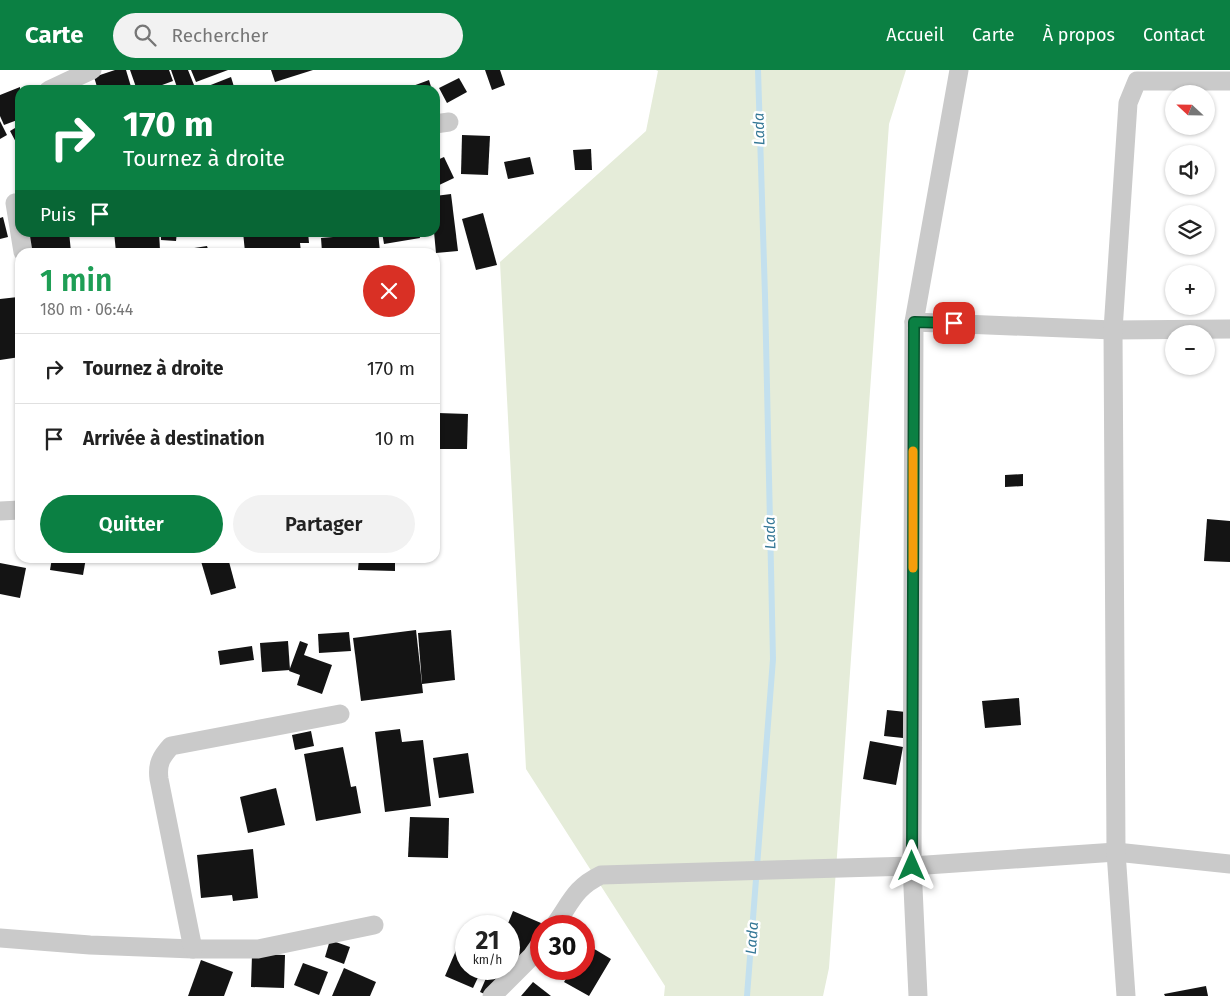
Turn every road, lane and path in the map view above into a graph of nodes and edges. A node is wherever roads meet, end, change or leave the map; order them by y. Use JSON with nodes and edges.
{"nodes":[{"id":1,"x":92,"y":70,"type":"edge"},
{"id":2,"x":959,"y":70,"type":"edge"},
{"id":3,"x":1230,"y":81,"type":"edge"},
{"id":4,"x":60,"y":85,"type":"edge"},
{"id":5,"x":12,"y":204,"type":"edge"},
{"id":6,"x":15,"y":217,"type":"edge"},
{"id":7,"x":914,"y":322,"type":"junction"},
{"id":8,"x":1230,"y":329,"type":"edge"},
{"id":9,"x":1113,"y":330,"type":"junction"},
{"id":10,"x":15,"y":510,"type":"edge"},
{"id":11,"x":0,"y":511,"type":"edge"},
{"id":12,"x":340,"y":714,"type":"dead end"},
{"id":13,"x":1116,"y":852,"type":"junction"},
{"id":14,"x":1230,"y":864,"type":"edge"},
{"id":15,"x":912,"y":866,"type":"junction"},
{"id":16,"x":562,"y":915,"type":"edge"},
{"id":17,"x":374,"y":925,"type":"dead end"},
{"id":18,"x":0,"y":938,"type":"edge"},
{"id":19,"x":193,"y":949,"type":"junction"},
{"id":20,"x":530,"y":958,"type":"edge"},
{"id":21,"x":492,"y":996,"type":"edge"},
{"id":22,"x":918,"y":996,"type":"edge"},
{"id":23,"x":1126,"y":996,"type":"edge"}],
"edges":[{"from":1,"to":4,"type":"street"},
{"from":2,"to":7,"type":"street"},
{"from":3,"to":9,"type":"street"},
{"from":5,"to":6,"type":"street"},
{"from":7,"to":9,"type":"street"},
{"from":7,"to":15,"type":"street"},
{"from":8,"to":9,"type":"street"},
{"from":9,"to":13,"type":"street"},
{"from":10,"to":11,"type":"street"},
{"from":12,"to":19,"type":"street"},
{"from":13,"to":14,"type":"street"},
{"from":13,"to":15,"type":"street"},
{"from":13,"to":23,"type":"street"},
{"from":15,"to":16,"type":"street"},
{"from":15,"to":22,"type":"street"},
{"from":17,"to":19,"type":"street"},
{"from":18,"to":19,"type":"street"},
{"from":20,"to":21,"type":"street"}]}
